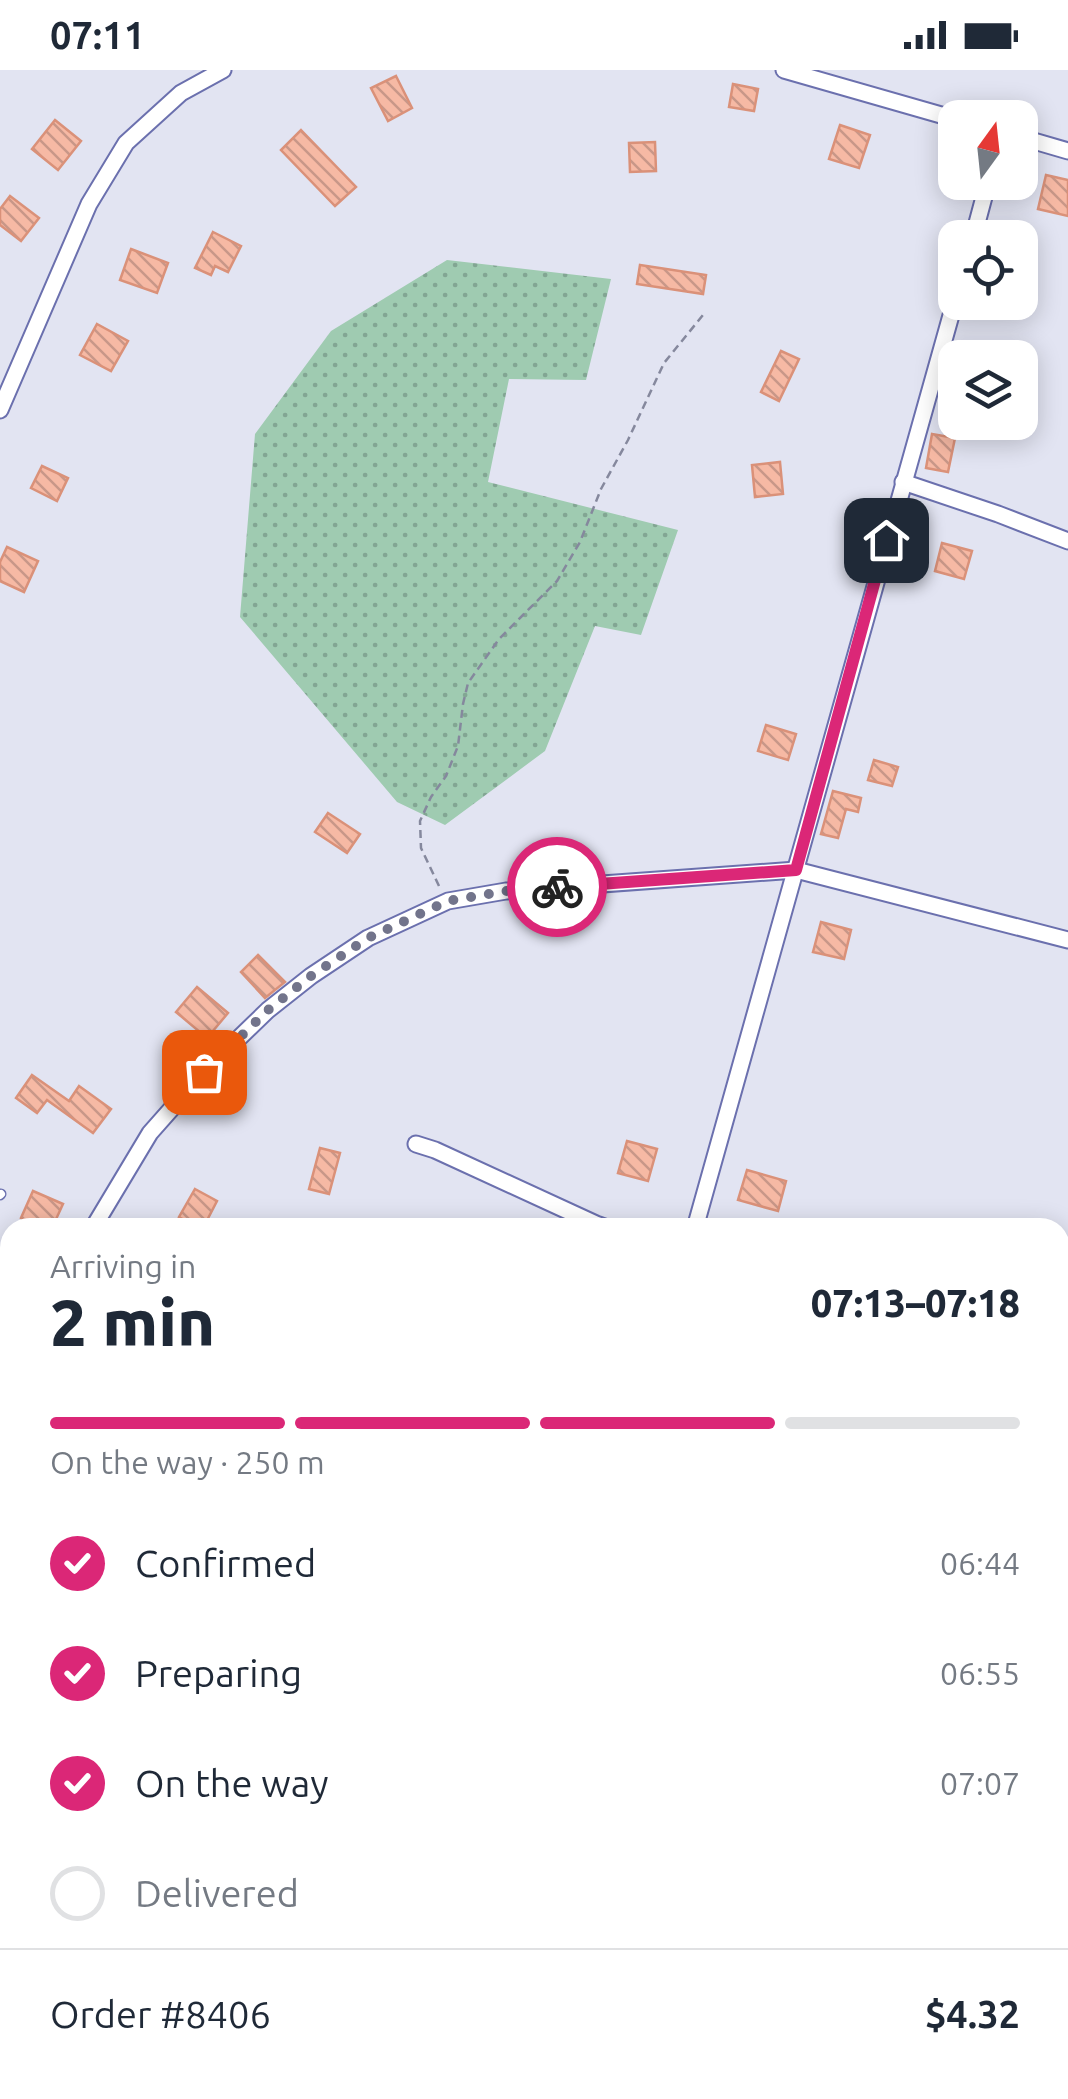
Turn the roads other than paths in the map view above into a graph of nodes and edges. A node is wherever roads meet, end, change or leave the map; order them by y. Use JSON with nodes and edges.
{"nodes":[{"id":1,"x":224,"y":70,"type":"edge"},
{"id":2,"x":784,"y":70,"type":"edge"},
{"id":3,"x":938,"y":114,"type":"edge"},
{"id":4,"x":1038,"y":142,"type":"edge"},
{"id":5,"x":1068,"y":150,"type":"edge"},
{"id":6,"x":950,"y":320,"type":"edge"},
{"id":7,"x":0,"y":410,"type":"edge"},
{"id":8,"x":903,"y":482,"type":"junction"},
{"id":9,"x":1068,"y":541,"type":"edge"},
{"id":10,"x":796,"y":870,"type":"junction"},
{"id":11,"x":1068,"y":940,"type":"edge"},
{"id":12,"x":416,"y":1144,"type":"dead end"},
{"id":13,"x":99,"y":1218,"type":"edge"},
{"id":14,"x":586,"y":1218,"type":"edge"},
{"id":15,"x":698,"y":1218,"type":"edge"}],
"edges":[{"from":1,"to":7,"type":"street"},
{"from":2,"to":3,"type":"street"},
{"from":4,"to":5,"type":"street"},
{"from":6,"to":8,"type":"street"},
{"from":8,"to":9,"type":"street"},
{"from":8,"to":10,"type":"street"},
{"from":10,"to":11,"type":"street"},
{"from":10,"to":13,"type":"street"},
{"from":10,"to":15,"type":"street"},
{"from":12,"to":14,"type":"street"}]}
